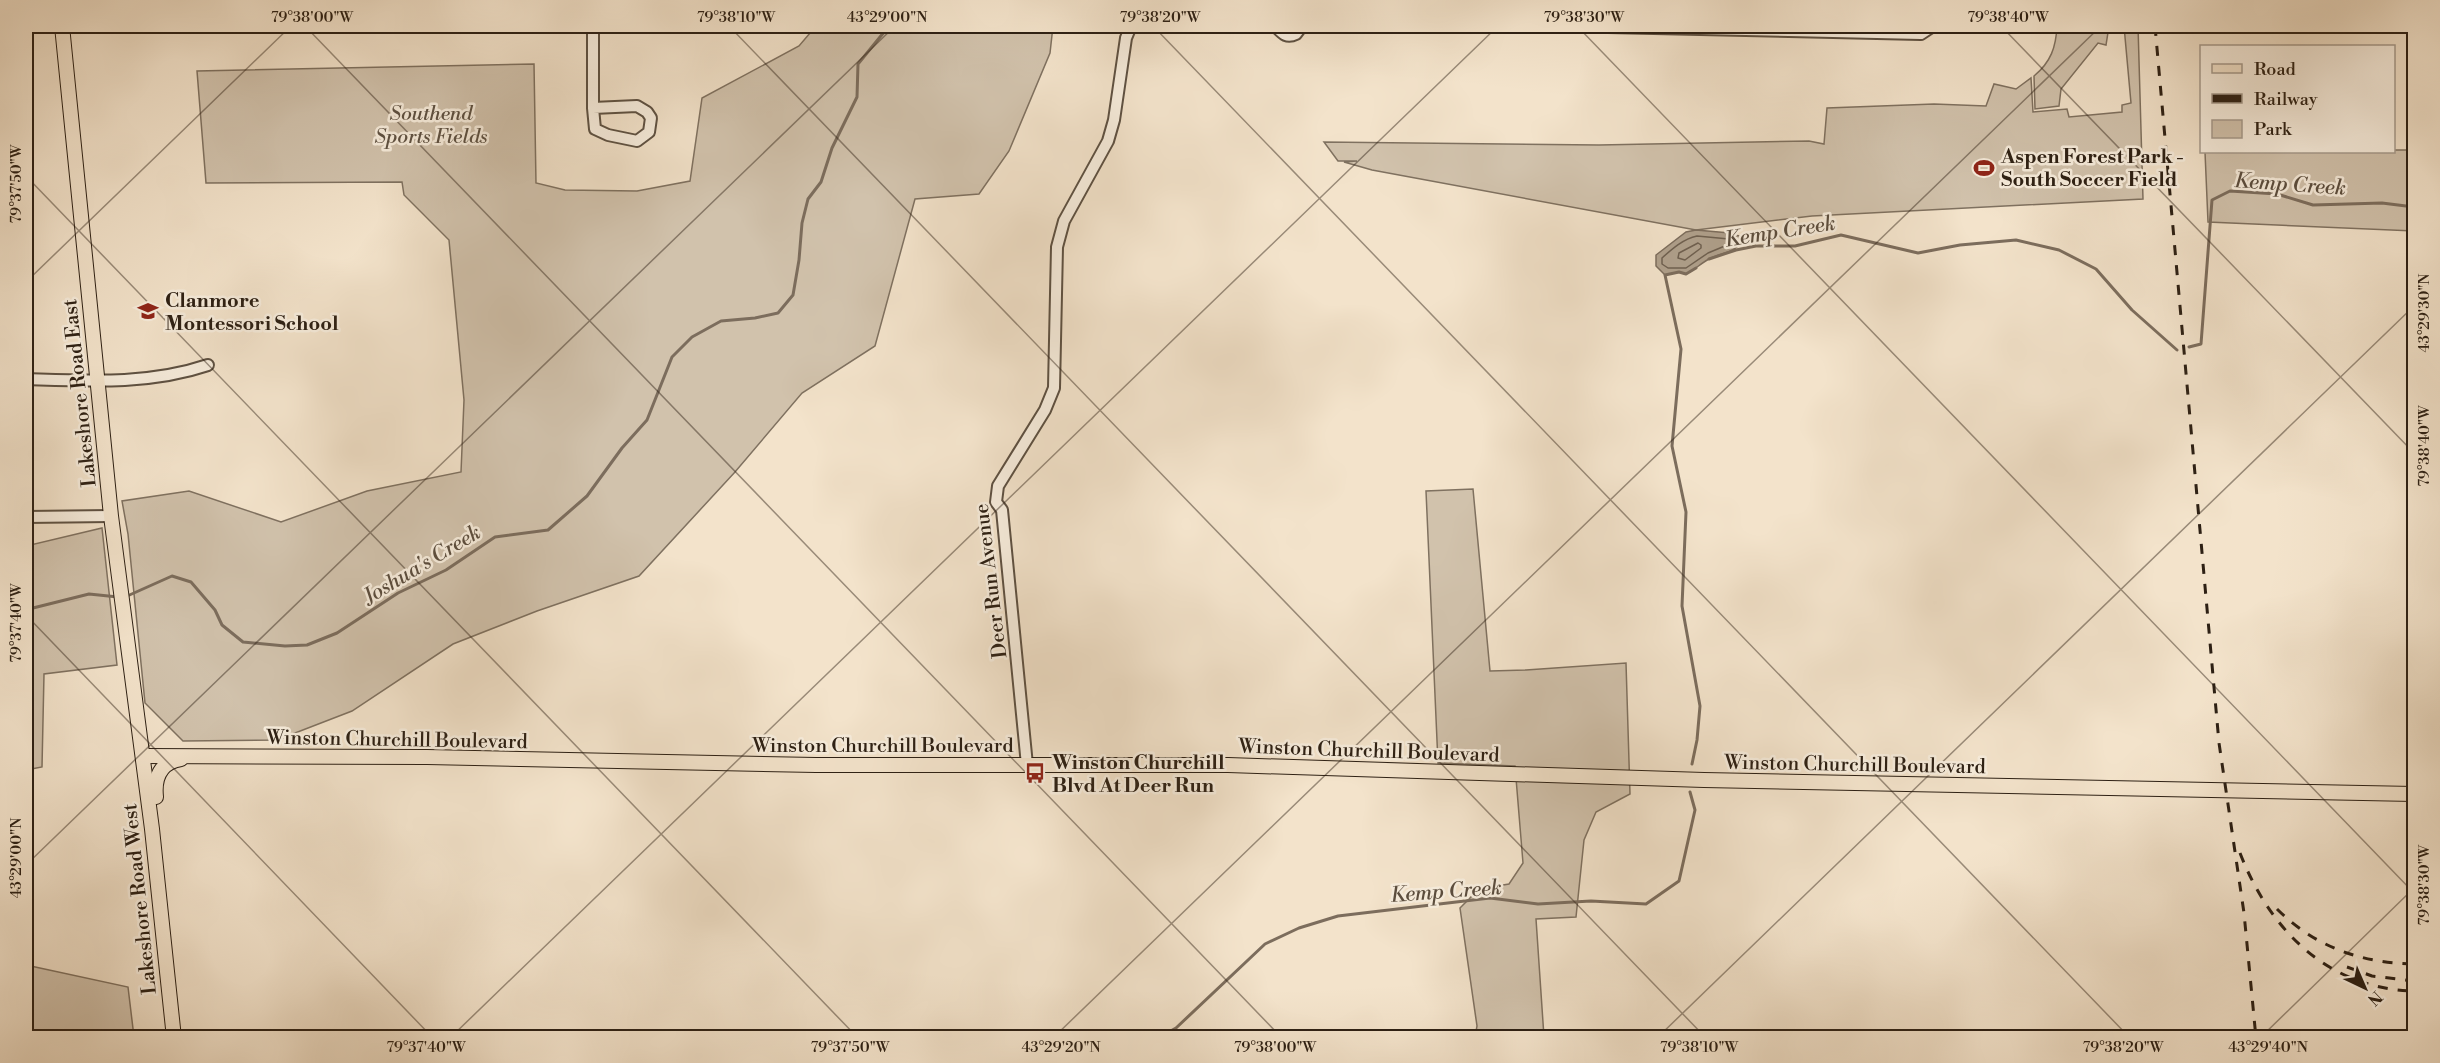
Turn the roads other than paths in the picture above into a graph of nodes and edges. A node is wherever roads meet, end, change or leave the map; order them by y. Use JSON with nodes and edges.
{"nodes":[{"id":1,"x":62,"y":26,"type":"edge"},
{"id":2,"x":593,"y":26,"type":"edge"},
{"id":3,"x":1131,"y":26,"type":"edge"},
{"id":4,"x":1275,"y":26,"type":"edge"},
{"id":5,"x":1302,"y":26,"type":"edge"},
{"id":6,"x":1562,"y":26,"type":"edge"},
{"id":7,"x":1933,"y":26,"type":"edge"},
{"id":8,"x":593,"y":108,"type":"junction"},
{"id":9,"x":208,"y":366,"type":"dead end"},
{"id":10,"x":26,"y":379,"type":"edge"},
{"id":11,"x":97,"y":382,"type":"junction"},
{"id":12,"x":111,"y":516,"type":"junction"},
{"id":13,"x":26,"y":517,"type":"edge"},
{"id":14,"x":143,"y":756,"type":"junction"},
{"id":15,"x":205,"y":756,"type":"junction"},
{"id":16,"x":1027,"y":765,"type":"junction"},
{"id":17,"x":2415,"y":794,"type":"edge"},
{"id":18,"x":152,"y":829,"type":"junction"},
{"id":19,"x":174,"y":1038,"type":"edge"}],
"edges":[{"from":1,"to":11,"type":"main road","name":"Lakeshore Road East"},
{"from":2,"to":8,"type":"street"},
{"from":3,"to":16,"type":"street","name":"Deer Run Avenue"},
{"from":4,"to":5,"type":"street"},
{"from":6,"to":7,"type":"street"},
{"from":8,"to":8,"type":"street"},
{"from":9,"to":11,"type":"street"},
{"from":10,"to":11,"type":"street"},
{"from":11,"to":12,"type":"main road","name":"Lakeshore Road East"},
{"from":12,"to":13,"type":"street"},
{"from":12,"to":14,"type":"main road","name":"Lakeshore Road East"},
{"from":14,"to":15,"type":"main road","name":"Winston Churchill Boulevard"},
{"from":14,"to":18,"type":"main road","name":"Lakeshore Road West"},
{"from":15,"to":16,"type":"main road","name":"Winston Churchill Boulevard"},
{"from":15,"to":18,"type":"main road"},
{"from":16,"to":17,"type":"main road","name":"Winston Churchill Boulevard"},
{"from":18,"to":19,"type":"main road","name":"Lakeshore Road West"}]}
